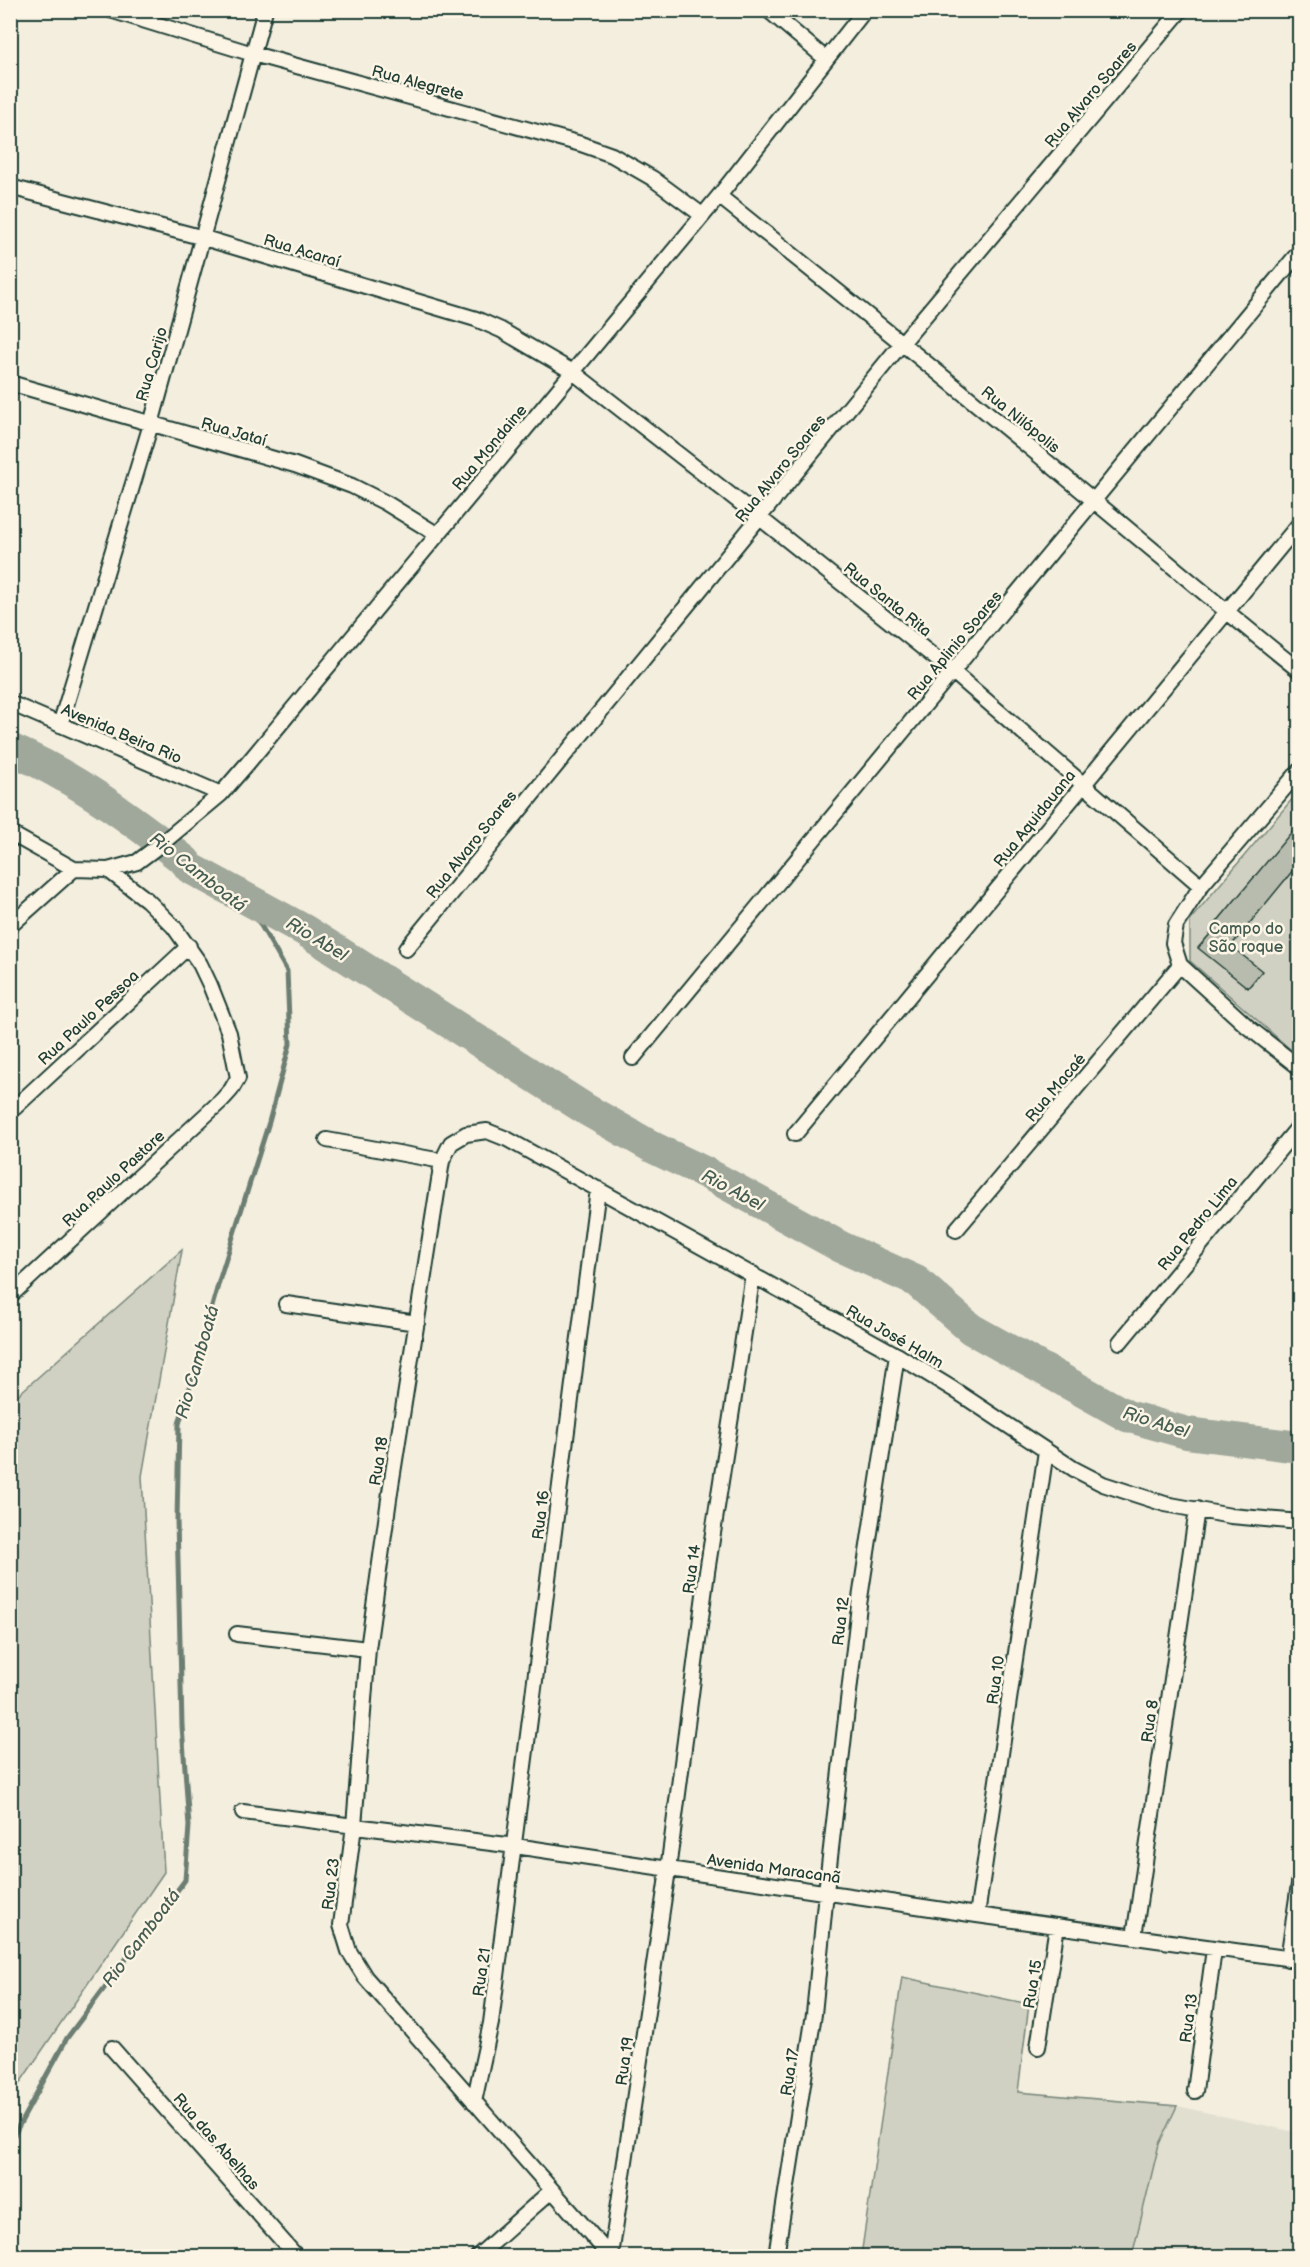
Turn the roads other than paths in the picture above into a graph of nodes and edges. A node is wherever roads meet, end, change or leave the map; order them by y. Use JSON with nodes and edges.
{"nodes":[{"id":1,"x":110,"y":10,"type":"edge"},
{"id":2,"x":265,"y":10,"type":"edge"},
{"id":3,"x":768,"y":10,"type":"edge"},
{"id":4,"x":866,"y":10,"type":"edge"},
{"id":5,"x":1181,"y":10,"type":"edge"},
{"id":6,"x":253,"y":54,"type":"junction"},
{"id":7,"x":826,"y":59,"type":"junction"},
{"id":8,"x":10,"y":188,"type":"edge"},
{"id":9,"x":719,"y":196,"type":"junction"},
{"id":10,"x":702,"y":215,"type":"junction"},
{"id":11,"x":204,"y":238,"type":"junction"},
{"id":12,"x":1299,"y":251,"type":"edge"},
{"id":13,"x":902,"y":343,"type":"junction"},
{"id":14,"x":573,"y":372,"type":"junction"},
{"id":15,"x":10,"y":382,"type":"edge"},
{"id":16,"x":151,"y":424,"type":"junction"},
{"id":17,"x":1095,"y":501,"type":"junction"},
{"id":18,"x":760,"y":518,"type":"junction"},
{"id":19,"x":1299,"y":523,"type":"edge"},
{"id":20,"x":438,"y":535,"type":"junction"},
{"id":21,"x":1226,"y":612,"type":"junction"},
{"id":22,"x":1299,"y":671,"type":"edge"},
{"id":23,"x":953,"y":672,"type":"junction"},
{"id":24,"x":10,"y":703,"type":"edge"},
{"id":25,"x":60,"y":725,"type":"junction"},
{"id":26,"x":1299,"y":770,"type":"edge"},
{"id":27,"x":1083,"y":784,"type":"junction"},
{"id":28,"x":221,"y":794,"type":"junction"},
{"id":29,"x":10,"y":833,"type":"edge"},
{"id":30,"x":74,"y":869,"type":"junction"},
{"id":31,"x":108,"y":870,"type":"junction"},
{"id":32,"x":1201,"y":886,"type":"junction"},
{"id":33,"x":10,"y":926,"type":"edge"},
{"id":34,"x":189,"y":946,"type":"junction"},
{"id":35,"x":406,"y":948,"type":"dead end"},
{"id":36,"x":1180,"y":965,"type":"junction"},
{"id":37,"x":633,"y":1058,"type":"dead end"},
{"id":38,"x":1299,"y":1068,"type":"edge"},
{"id":39,"x":10,"y":1112,"type":"edge"},
{"id":40,"x":1299,"y":1125,"type":"edge"},
{"id":41,"x":487,"y":1131,"type":"joint"},
{"id":42,"x":795,"y":1134,"type":"dead end"},
{"id":43,"x":327,"y":1140,"type":"dead end"},
{"id":44,"x":442,"y":1161,"type":"junction"},
{"id":45,"x":598,"y":1189,"type":"junction"},
{"id":46,"x":956,"y":1230,"type":"dead end"},
{"id":47,"x":753,"y":1274,"type":"junction"},
{"id":48,"x":10,"y":1296,"type":"edge"},
{"id":49,"x":286,"y":1304,"type":"dead end"},
{"id":50,"x":417,"y":1323,"type":"junction"},
{"id":51,"x":1120,"y":1342,"type":"dead end"},
{"id":52,"x":897,"y":1355,"type":"junction"},
{"id":53,"x":1046,"y":1450,"type":"junction"},
{"id":54,"x":1197,"y":1509,"type":"junction"},
{"id":55,"x":1299,"y":1522,"type":"edge"},
{"id":56,"x":237,"y":1634,"type":"dead end"},
{"id":57,"x":368,"y":1649,"type":"junction"},
{"id":58,"x":243,"y":1812,"type":"dead end"},
{"id":59,"x":354,"y":1826,"type":"junction"},
{"id":60,"x":515,"y":1846,"type":"junction"},
{"id":61,"x":668,"y":1870,"type":"junction"},
{"id":62,"x":1299,"y":1877,"type":"edge"},
{"id":63,"x":826,"y":1892,"type":"junction"},
{"id":64,"x":977,"y":1915,"type":"junction"},
{"id":65,"x":1057,"y":1926,"type":"junction"},
{"id":66,"x":1134,"y":1937,"type":"junction"},
{"id":67,"x":1214,"y":1949,"type":"junction"},
{"id":68,"x":1294,"y":1960,"type":"edge"},
{"id":69,"x":1038,"y":2047,"type":"dead end"},
{"id":70,"x":112,"y":2048,"type":"dead end"},
{"id":71,"x":1195,"y":2091,"type":"dead end"},
{"id":72,"x":474,"y":2102,"type":"junction"},
{"id":73,"x":551,"y":2191,"type":"junction"},
{"id":74,"x":296,"y":2256,"type":"edge"},
{"id":75,"x":478,"y":2256,"type":"edge"},
{"id":76,"x":610,"y":2256,"type":"edge"},
{"id":77,"x":776,"y":2256,"type":"edge"}],
"edges":[{"from":1,"to":6,"type":"street","name":"Rua Alegrete"},
{"from":2,"to":6,"type":"street","name":"Rua Carijo"},
{"from":3,"to":7,"type":"street"},
{"from":4,"to":7,"type":"street","name":"Rua Mondaine"},
{"from":5,"to":13,"type":"street","name":"Rua Alvaro Soares"},
{"from":6,"to":10,"type":"street","name":"Rua Alegrete"},
{"from":6,"to":11,"type":"street","name":"Rua Carijo"},
{"from":7,"to":9,"type":"street","name":"Rua Mondaine"},
{"from":8,"to":11,"type":"street","name":"Rua Acaraí"},
{"from":9,"to":10,"type":"street","name":"Rua Mondaine"},
{"from":9,"to":13,"type":"street","name":"Rua Nilópolis"},
{"from":10,"to":14,"type":"street","name":"Rua Mondaine"},
{"from":11,"to":14,"type":"street","name":"Rua Acaraí"},
{"from":11,"to":16,"type":"street","name":"Rua Carijo"},
{"from":12,"to":17,"type":"street","name":"Rua Aplinio Soares"},
{"from":13,"to":17,"type":"street","name":"Rua Nilópolis"},
{"from":13,"to":18,"type":"street","name":"Rua Alvaro Soares"},
{"from":14,"to":18,"type":"street","name":"Rua Santa Rita"},
{"from":14,"to":20,"type":"street","name":"Rua Mondaine"},
{"from":15,"to":16,"type":"street","name":"Rua Jataí"},
{"from":16,"to":20,"type":"street","name":"Rua Jataí"},
{"from":16,"to":25,"type":"street","name":"Rua Carijo"},
{"from":17,"to":21,"type":"street","name":"Rua Nilópolis"},
{"from":17,"to":23,"type":"street","name":"Rua Aplinio Soares"},
{"from":18,"to":23,"type":"street","name":"Rua Santa Rita"},
{"from":18,"to":35,"type":"street","name":"Rua Alvaro Soares"},
{"from":19,"to":21,"type":"street","name":"Rua Aquidauana"},
{"from":20,"to":28,"type":"street","name":"Rua Mondaine"},
{"from":21,"to":22,"type":"street","name":"Rua Nilópolis"},
{"from":21,"to":27,"type":"street","name":"Rua Aquidauana"},
{"from":23,"to":27,"type":"street","name":"Rua Santa Rita"},
{"from":23,"to":37,"type":"street","name":"Rua Aplinio Soares"},
{"from":24,"to":25,"type":"street","name":"Avenida Beira Rio"},
{"from":25,"to":28,"type":"street","name":"Avenida Beira Rio"},
{"from":26,"to":32,"type":"street"},
{"from":27,"to":32,"type":"street","name":"Rua Santa Rita"},
{"from":27,"to":42,"type":"street","name":"Rua Aquidauana"},
{"from":28,"to":31,"type":"street","name":"Rua Mondaine"},
{"from":29,"to":30,"type":"street"},
{"from":30,"to":31,"type":"street","name":"Rua Mondaine"},
{"from":30,"to":33,"type":"street"},
{"from":31,"to":34,"type":"street"},
{"from":32,"to":36,"type":"street"},
{"from":34,"to":39,"type":"street","name":"Rua Paulo Pessoa"},
{"from":34,"to":48,"type":"street","name":"Rua Paulo Pastore"},
{"from":36,"to":38,"type":"street"},
{"from":36,"to":46,"type":"street","name":"Rua Macaé"},
{"from":40,"to":51,"type":"street","name":"Rua Pedro Lima"},
{"from":41,"to":44,"type":"street","name":"Rua 18"},
{"from":41,"to":45,"type":"street","name":"Rua José Halm"},
{"from":43,"to":44,"type":"street"},
{"from":44,"to":50,"type":"street","name":"Rua 18"},
{"from":45,"to":47,"type":"street","name":"Rua José Halm"},
{"from":45,"to":60,"type":"street","name":"Rua 16"},
{"from":47,"to":52,"type":"street","name":"Rua José Halm"},
{"from":47,"to":61,"type":"street","name":"Rua 14"},
{"from":49,"to":50,"type":"street"},
{"from":50,"to":57,"type":"street","name":"Rua 18"},
{"from":52,"to":53,"type":"street","name":"Rua José Halm"},
{"from":52,"to":63,"type":"street","name":"Rua 12"},
{"from":53,"to":54,"type":"street","name":"Rua José Halm"},
{"from":53,"to":64,"type":"street","name":"Rua 10"},
{"from":54,"to":55,"type":"street","name":"Rua José Halm"},
{"from":54,"to":66,"type":"street","name":"Rua 8"},
{"from":56,"to":57,"type":"street"},
{"from":57,"to":59,"type":"street","name":"Rua 18"},
{"from":58,"to":59,"type":"street","name":"Avenida Maracanã"},
{"from":59,"to":60,"type":"street","name":"Avenida Maracanã"},
{"from":59,"to":72,"type":"street","name":"Rua 23"},
{"from":60,"to":61,"type":"street","name":"Avenida Maracanã"},
{"from":60,"to":72,"type":"street","name":"Rua 21"},
{"from":61,"to":63,"type":"street","name":"Avenida Maracanã"},
{"from":61,"to":76,"type":"street","name":"Rua 19"},
{"from":62,"to":68,"type":"street"},
{"from":63,"to":64,"type":"street","name":"Avenida Maracanã"},
{"from":63,"to":77,"type":"street","name":"Rua 17"},
{"from":64,"to":65,"type":"street","name":"Avenida Maracanã"},
{"from":65,"to":66,"type":"street","name":"Avenida Maracanã"},
{"from":65,"to":69,"type":"street","name":"Rua 15"},
{"from":66,"to":67,"type":"street","name":"Avenida Maracanã"},
{"from":67,"to":68,"type":"street","name":"Avenida Maracanã"},
{"from":67,"to":71,"type":"street","name":"Rua 13"},
{"from":70,"to":74,"type":"street","name":"Rua das Abelhas"},
{"from":72,"to":73,"type":"street","name":"Rua 23"},
{"from":73,"to":75,"type":"street"},
{"from":73,"to":76,"type":"street","name":"Rua 23"}]}
